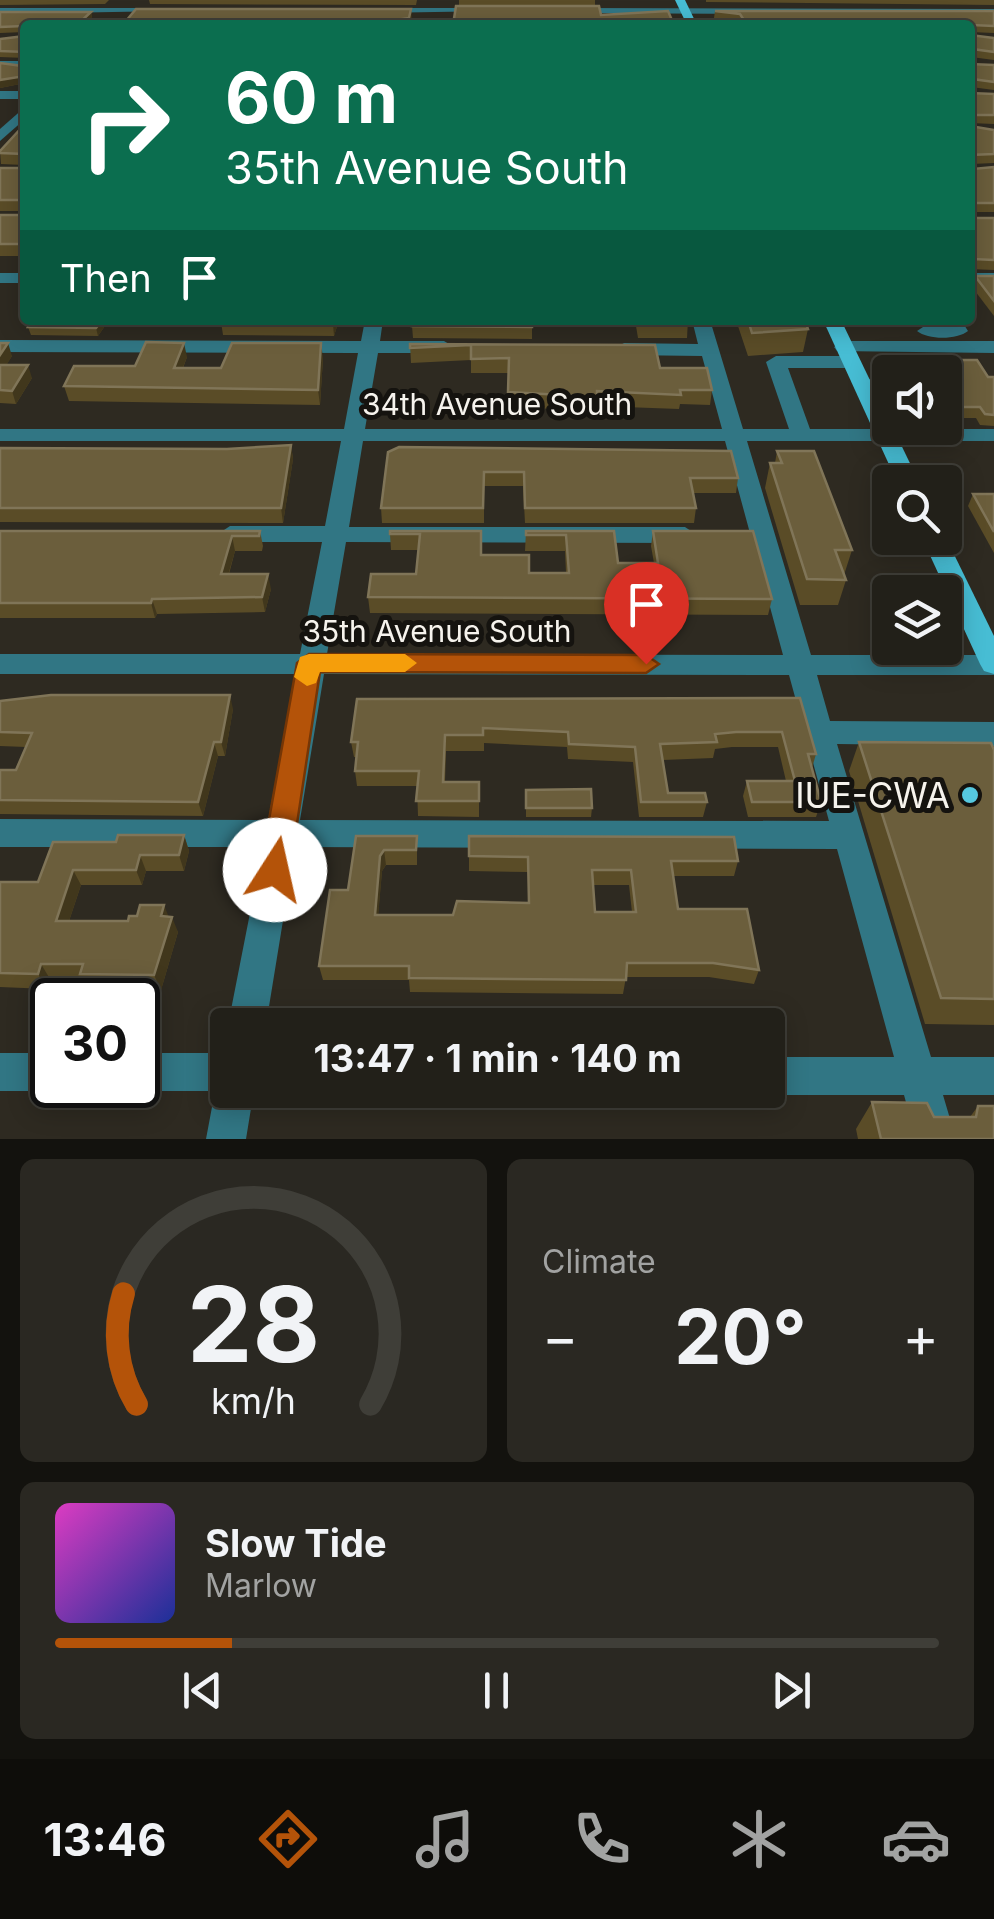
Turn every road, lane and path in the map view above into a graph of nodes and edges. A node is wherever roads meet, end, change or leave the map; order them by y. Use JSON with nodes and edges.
{"nodes":[{"id":1,"x":132,"y":0,"type":"edge"},
{"id":2,"x":968,"y":0,"type":"edge"},
{"id":3,"x":432,"y":5,"type":"edge"},
{"id":4,"x":682,"y":5,"type":"edge"},
{"id":5,"x":560,"y":10,"type":"edge"},
{"id":6,"x":600,"y":10,"type":"junction"},
{"id":7,"x":0,"y":11,"type":"edge"},
{"id":8,"x":121,"y":11,"type":"junction"},
{"id":9,"x":172,"y":11,"type":"edge"},
{"id":10,"x":362,"y":11,"type":"edge"},
{"id":11,"x":501,"y":11,"type":"edge"},
{"id":12,"x":988,"y":12,"type":"edge"},
{"id":13,"x":113,"y":20,"type":"edge"},
{"id":14,"x":603,"y":20,"type":"edge"},
{"id":15,"x":994,"y":21,"type":"edge"},
{"id":16,"x":702,"y":325,"type":"edge"},
{"id":17,"x":955,"y":325,"type":"edge"},
{"id":18,"x":371,"y":333,"type":"edge"},
{"id":19,"x":841,"y":340,"type":"edge"},
{"id":20,"x":0,"y":346,"type":"edge"},
{"id":21,"x":464,"y":347,"type":"edge"},
{"id":22,"x":908,"y":347,"type":"junction"},
{"id":23,"x":994,"y":347,"type":"edge"},
{"id":24,"x":596,"y":349,"type":"edge"},
{"id":25,"x":709,"y":350,"type":"junction"},
{"id":26,"x":913,"y":355,"type":"edge"},
{"id":27,"x":862,"y":385,"type":"junction"},
{"id":28,"x":872,"y":385,"type":"edge"},
{"id":29,"x":872,"y":406,"type":"edge"},
{"id":30,"x":351,"y":434,"type":"junction"},
{"id":31,"x":732,"y":434,"type":"junction"},
{"id":32,"x":0,"y":435,"type":"edge"},
{"id":33,"x":802,"y":435,"type":"junction"},
{"id":34,"x":962,"y":435,"type":"edge"},
{"id":35,"x":994,"y":435,"type":"edge"},
{"id":36,"x":872,"y":436,"type":"edge"},
{"id":37,"x":209,"y":534,"type":"edge"},
{"id":38,"x":334,"y":534,"type":"junction"},
{"id":39,"x":705,"y":535,"type":"edge"},
{"id":40,"x":942,"y":555,"type":"edge"},
{"id":41,"x":309,"y":663,"type":"junction"},
{"id":42,"x":0,"y":664,"type":"edge"},
{"id":43,"x":802,"y":664,"type":"junction"},
{"id":44,"x":994,"y":665,"type":"edge"},
{"id":45,"x":821,"y":732,"type":"junction"},
{"id":46,"x":994,"y":734,"type":"edge"},
{"id":47,"x":282,"y":832,"type":"junction"},
{"id":48,"x":0,"y":834,"type":"edge"},
{"id":49,"x":849,"y":834,"type":"junction"},
{"id":50,"x":250,"y":1008,"type":"edge"},
{"id":51,"x":0,"y":1072,"type":"edge"},
{"id":52,"x":30,"y":1072,"type":"edge"},
{"id":53,"x":160,"y":1072,"type":"edge"},
{"id":54,"x":210,"y":1072,"type":"edge"},
{"id":55,"x":785,"y":1076,"type":"edge"},
{"id":56,"x":994,"y":1076,"type":"edge"},
{"id":57,"x":919,"y":1078,"type":"junction"},
{"id":58,"x":232,"y":1108,"type":"edge"},
{"id":59,"x":226,"y":1139,"type":"edge"},
{"id":60,"x":936,"y":1139,"type":"edge"}],
"edges":[{"from":1,"to":8,"type":"street"},
{"from":2,"to":12,"type":"street"},
{"from":3,"to":10,"type":"street"},
{"from":3,"to":11,"type":"street"},
{"from":4,"to":6,"type":"street"},
{"from":4,"to":12,"type":"street"},
{"from":5,"to":6,"type":"street"},
{"from":6,"to":14,"type":"street"},
{"from":7,"to":8,"type":"street"},
{"from":8,"to":9,"type":"street"},
{"from":8,"to":13,"type":"street"},
{"from":12,"to":15,"type":"street"},
{"from":16,"to":25,"type":"street"},
{"from":17,"to":19,"type":"street"},
{"from":18,"to":20,"type":"street"},
{"from":18,"to":21,"type":"street"},
{"from":18,"to":30,"type":"street"},
{"from":19,"to":22,"type":"street"},
{"from":19,"to":27,"type":"main road"},
{"from":19,"to":33,"type":"street"},
{"from":22,"to":23,"type":"street"},
{"from":22,"to":26,"type":"street"},
{"from":24,"to":25,"type":"street"},
{"from":25,"to":31,"type":"street"},
{"from":27,"to":28,"type":"street"},
{"from":27,"to":29,"type":"main road"},
{"from":30,"to":31,"type":"street","name":"34th Avenue South"},
{"from":30,"to":32,"type":"street","name":"34th Avenue South"},
{"from":30,"to":38,"type":"street"},
{"from":31,"to":33,"type":"street","name":"34th Avenue South"},
{"from":31,"to":43,"type":"street"},
{"from":33,"to":36,"type":"street","name":"34th Avenue South"},
{"from":34,"to":35,"type":"street","name":"34th Avenue South"},
{"from":37,"to":38,"type":"street"},
{"from":38,"to":39,"type":"street"},
{"from":38,"to":41,"type":"street"},
{"from":40,"to":44,"type":"main road"},
{"from":41,"to":42,"type":"street","name":"35th Avenue South"},
{"from":41,"to":43,"type":"street","name":"35th Avenue South"},
{"from":41,"to":47,"type":"street"},
{"from":43,"to":44,"type":"street","name":"35th Avenue South"},
{"from":43,"to":45,"type":"street"},
{"from":45,"to":46,"type":"street"},
{"from":45,"to":49,"type":"street"},
{"from":47,"to":48,"type":"street"},
{"from":47,"to":49,"type":"street"},
{"from":47,"to":50,"type":"street"},
{"from":49,"to":57,"type":"street"},
{"from":51,"to":52,"type":"street"},
{"from":53,"to":54,"type":"street"},
{"from":55,"to":57,"type":"street"},
{"from":56,"to":57,"type":"street"},
{"from":57,"to":60,"type":"street"},
{"from":58,"to":59,"type":"street"}]}
